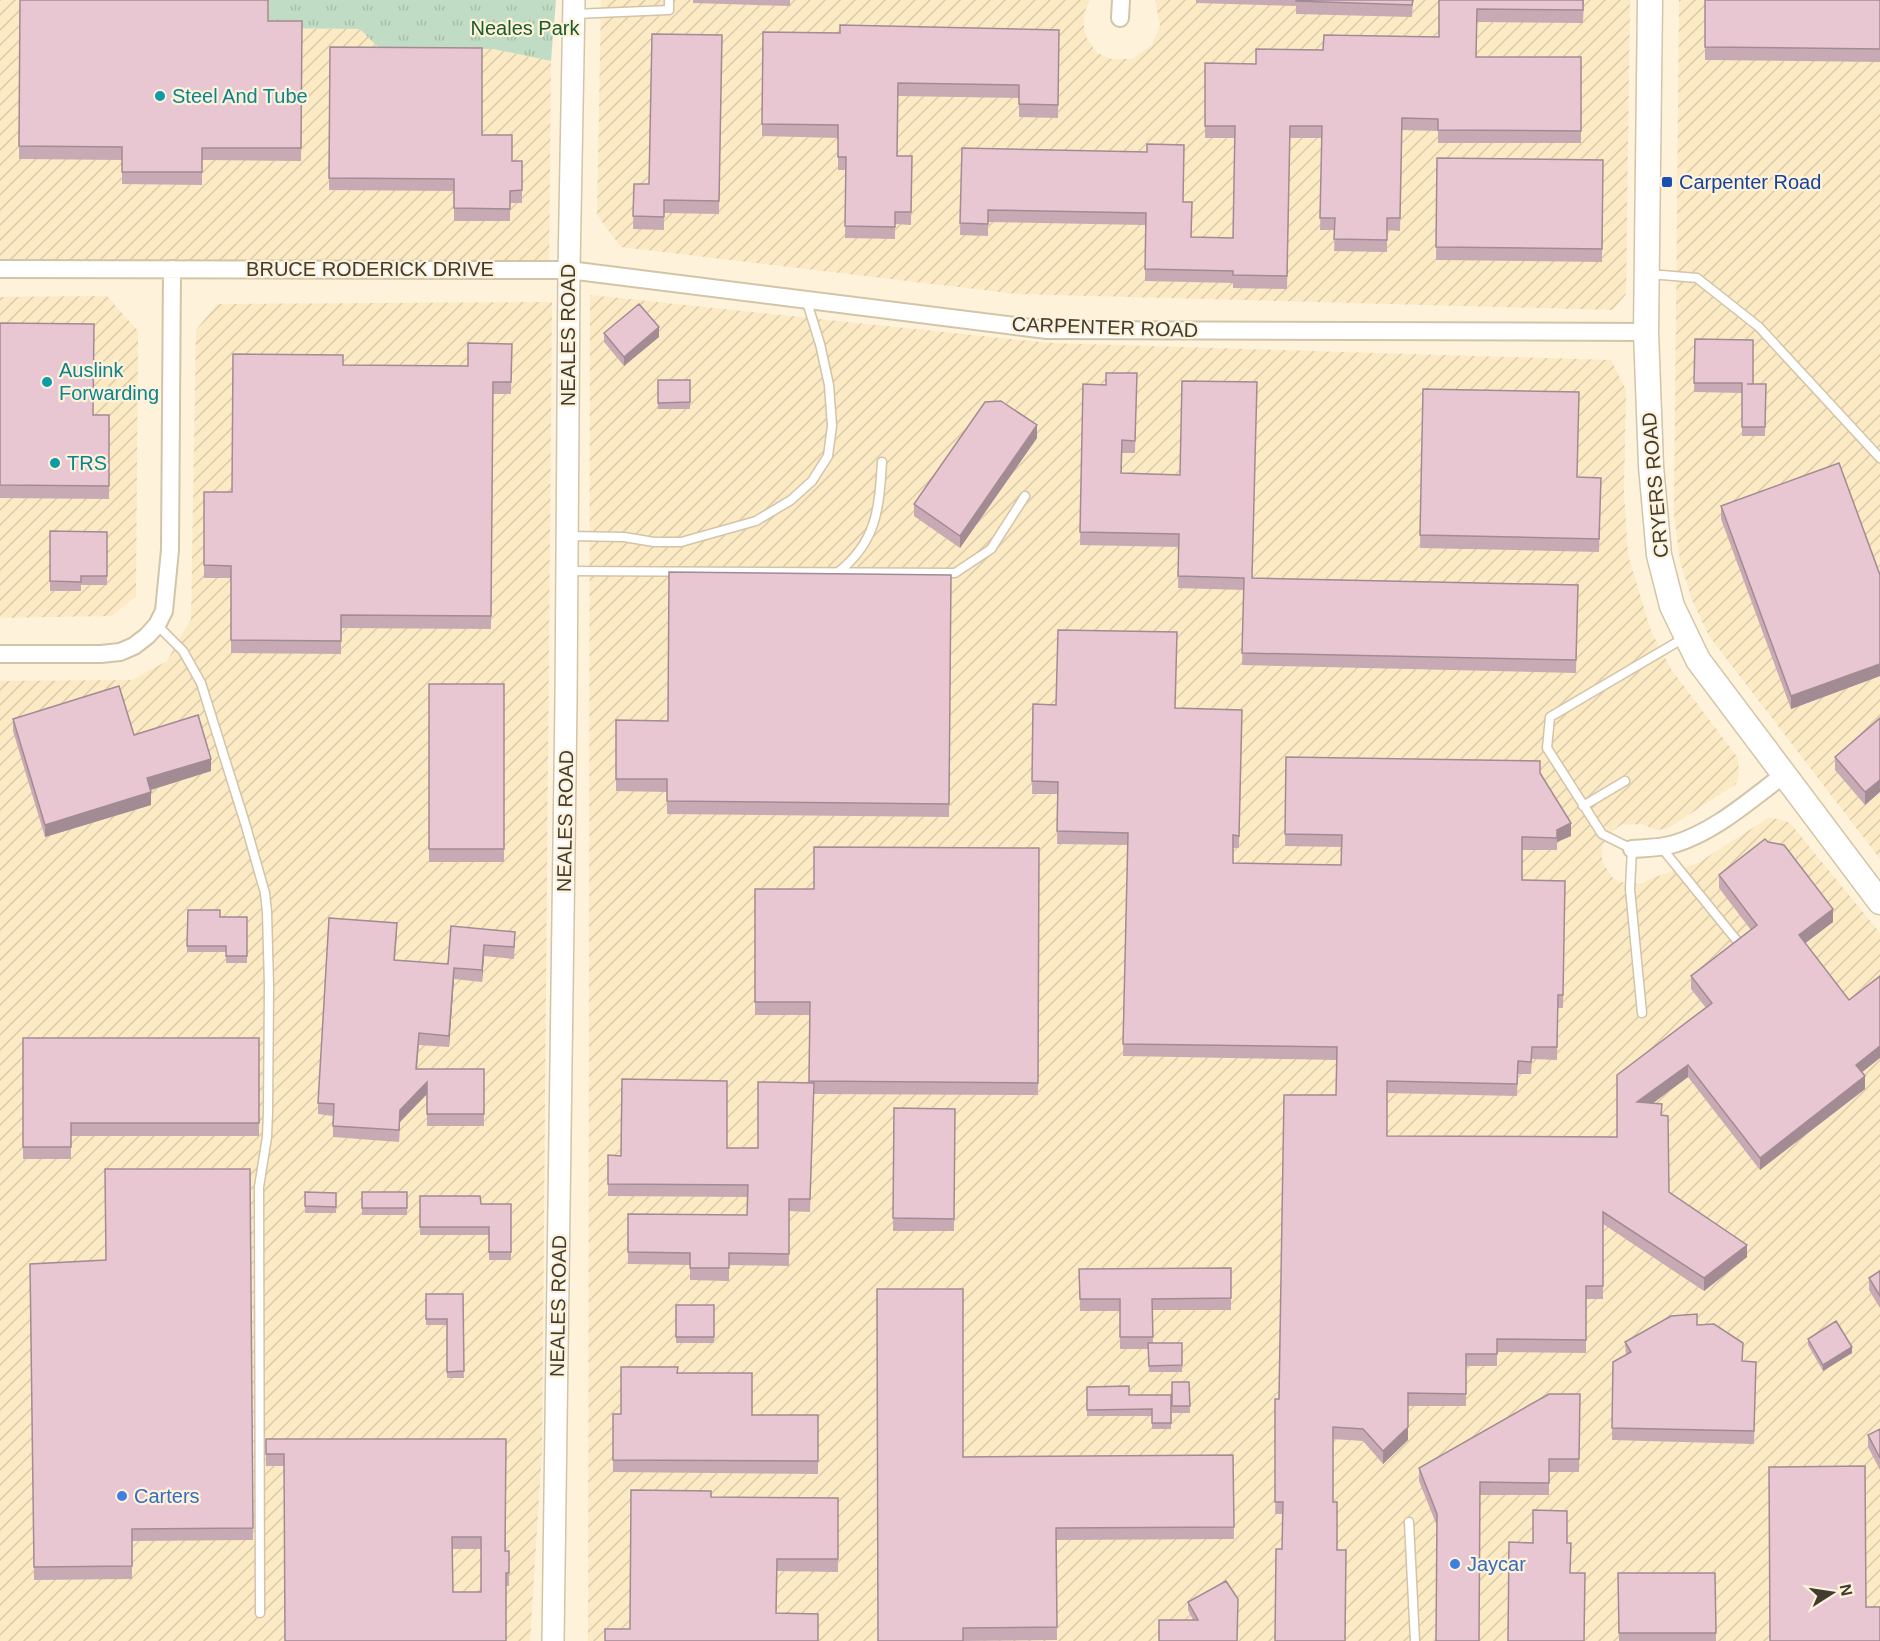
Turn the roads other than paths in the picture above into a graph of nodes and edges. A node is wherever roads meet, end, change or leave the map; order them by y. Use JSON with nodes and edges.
{"nodes":[{"id":1,"x":669,"y":0,"type":"edge"},
{"id":2,"x":1120,"y":0,"type":"edge"},
{"id":3,"x":1650,"y":0,"type":"edge"},
{"id":4,"x":573,"y":7,"type":"edge"},
{"id":5,"x":1120,"y":18,"type":"dead end"},
{"id":6,"x":172,"y":268,"type":"junction"},
{"id":7,"x":0,"y":269,"type":"edge"},
{"id":8,"x":569,"y":270,"type":"junction"},
{"id":9,"x":1646,"y":274,"type":"junction"},
{"id":10,"x":806,"y":299,"type":"junction"},
{"id":11,"x":1646,"y":332,"type":"junction"},
{"id":12,"x":1880,"y":458,"type":"edge"},
{"id":13,"x":882,"y":462,"type":"dead end"},
{"id":14,"x":1025,"y":495,"type":"dead end"},
{"id":15,"x":567,"y":536,"type":"junction"},
{"id":16,"x":567,"y":571,"type":"junction"},
{"id":17,"x":836,"y":573,"type":"junction"},
{"id":18,"x":157,"y":626,"type":"junction"},
{"id":19,"x":1687,"y":637,"type":"junction"},
{"id":20,"x":0,"y":654,"type":"edge"},
{"id":21,"x":1785,"y":774,"type":"junction"},
{"id":22,"x":1625,"y":781,"type":"dead end"},
{"id":23,"x":1583,"y":806,"type":"junction"},
{"id":24,"x":1661,"y":846,"type":"junction"},
{"id":25,"x":1632,"y":849,"type":"junction"},
{"id":26,"x":1880,"y":902,"type":"edge"},
{"id":27,"x":1738,"y":942,"type":"edge"},
{"id":28,"x":1642,"y":1013,"type":"dead end"},
{"id":29,"x":1409,"y":1522,"type":"dead end"},
{"id":30,"x":260,"y":1613,"type":"dead end"},
{"id":31,"x":553,"y":1641,"type":"edge"},
{"id":32,"x":1415,"y":1641,"type":"edge"}],
"edges":[{"from":1,"to":4,"type":"lane"},
{"from":2,"to":5,"type":"street"},
{"from":3,"to":9,"type":"main road","name":"CRYERS ROAD"},
{"from":4,"to":8,"type":"street","name":"NEALES ROAD"},
{"from":6,"to":7,"type":"street","name":"BRUCE RODERICK DRIVE"},
{"from":6,"to":8,"type":"street","name":"BRUCE RODERICK DRIVE"},
{"from":6,"to":18,"type":"street"},
{"from":8,"to":10,"type":"street","name":"CARPENTER ROAD"},
{"from":8,"to":15,"type":"street","name":"NEALES ROAD"},
{"from":9,"to":11,"type":"main road","name":"CRYERS ROAD"},
{"from":9,"to":12,"type":"lane"},
{"from":10,"to":11,"type":"street","name":"CARPENTER ROAD"},
{"from":10,"to":15,"type":"lane"},
{"from":11,"to":19,"type":"main road","name":"CRYERS ROAD"},
{"from":13,"to":17,"type":"lane"},
{"from":14,"to":17,"type":"lane"},
{"from":15,"to":16,"type":"street","name":"NEALES ROAD"},
{"from":16,"to":17,"type":"lane"},
{"from":16,"to":31,"type":"street","name":"NEALES ROAD"},
{"from":18,"to":20,"type":"street"},
{"from":18,"to":30,"type":"lane"},
{"from":19,"to":21,"type":"main road","name":"CRYERS ROAD"},
{"from":19,"to":23,"type":"lane"},
{"from":21,"to":24,"type":"street"},
{"from":21,"to":26,"type":"main road","name":"CRYERS ROAD"},
{"from":22,"to":23,"type":"lane"},
{"from":23,"to":25,"type":"lane"},
{"from":24,"to":25,"type":"street"},
{"from":24,"to":27,"type":"lane"},
{"from":25,"to":28,"type":"lane"},
{"from":29,"to":32,"type":"lane"}]}
